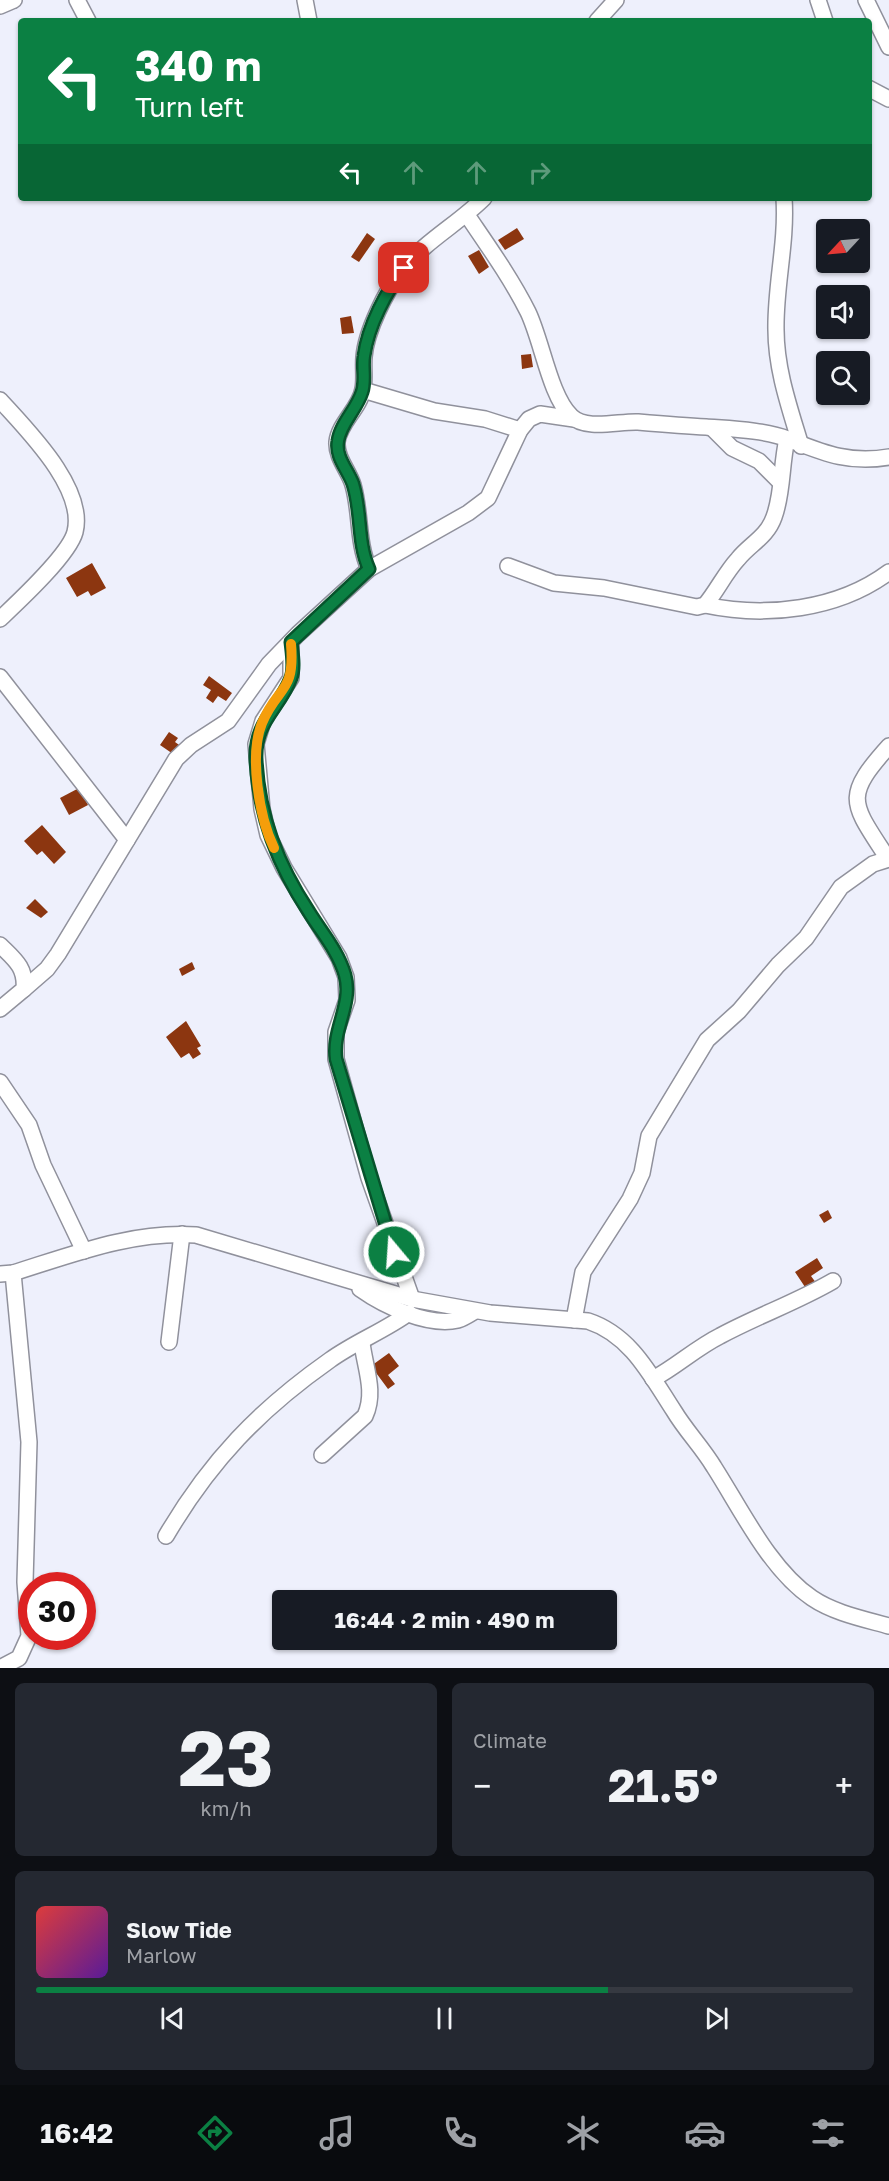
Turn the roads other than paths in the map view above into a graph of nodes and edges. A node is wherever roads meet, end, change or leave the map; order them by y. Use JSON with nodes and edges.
{"nodes":[{"id":1,"x":14,"y":0,"type":"edge"},
{"id":2,"x":77,"y":0,"type":"edge"},
{"id":3,"x":305,"y":0,"type":"edge"},
{"id":4,"x":616,"y":0,"type":"edge"},
{"id":5,"x":818,"y":0,"type":"edge"},
{"id":6,"x":866,"y":0,"type":"edge"},
{"id":7,"x":0,"y":6,"type":"edge"},
{"id":8,"x":86,"y":18,"type":"edge"},
{"id":9,"x":308,"y":18,"type":"edge"},
{"id":10,"x":600,"y":18,"type":"edge"},
{"id":11,"x":824,"y":18,"type":"edge"},
{"id":12,"x":889,"y":47,"type":"edge"},
{"id":13,"x":872,"y":90,"type":"edge"},
{"id":14,"x":889,"y":99,"type":"edge"},
{"id":15,"x":481,"y":201,"type":"edge"},
{"id":16,"x":784,"y":201,"type":"edge"},
{"id":17,"x":467,"y":215,"type":"junction"},
{"id":18,"x":555,"y":389,"type":"junction"},
{"id":19,"x":363,"y":390,"type":"junction"},
{"id":20,"x":0,"y":400,"type":"edge"},
{"id":21,"x":540,"y":414,"type":"junction"},
{"id":22,"x":574,"y":419,"type":"junction"},
{"id":23,"x":712,"y":428,"type":"junction"},
{"id":24,"x":520,"y":430,"type":"junction"},
{"id":25,"x":794,"y":443,"type":"junction"},
{"id":26,"x":889,"y":457,"type":"edge"},
{"id":27,"x":780,"y":482,"type":"junction"},
{"id":28,"x":508,"y":566,"type":"dead end"},
{"id":29,"x":369,"y":569,"type":"junction"},
{"id":30,"x":889,"y":572,"type":"edge"},
{"id":31,"x":705,"y":606,"type":"junction"},
{"id":32,"x":0,"y":619,"type":"edge"},
{"id":33,"x":291,"y":642,"type":"junction"},
{"id":34,"x":0,"y":677,"type":"edge"},
{"id":35,"x":889,"y":746,"type":"edge"},
{"id":36,"x":127,"y":840,"type":"junction"},
{"id":37,"x":888,"y":859,"type":"edge"},
{"id":38,"x":0,"y":945,"type":"edge"},
{"id":39,"x":24,"y":989,"type":"junction"},
{"id":40,"x":0,"y":1009,"type":"edge"},
{"id":41,"x":0,"y":1082,"type":"edge"},
{"id":42,"x":182,"y":1234,"type":"junction"},
{"id":43,"x":84,"y":1251,"type":"junction"},
{"id":44,"x":7,"y":1274,"type":"edge"},
{"id":45,"x":834,"y":1281,"type":"dead end"},
{"id":46,"x":411,"y":1306,"type":"junction"},
{"id":47,"x":574,"y":1320,"type":"junction"},
{"id":48,"x":169,"y":1342,"type":"dead end"},
{"id":49,"x":362,"y":1343,"type":"junction"},
{"id":50,"x":653,"y":1378,"type":"junction"},
{"id":51,"x":322,"y":1455,"type":"dead end"},
{"id":52,"x":166,"y":1536,"type":"dead end"},
{"id":53,"x":889,"y":1626,"type":"edge"},
{"id":54,"x":24,"y":1660,"type":"edge"},
{"id":55,"x":0,"y":1668,"type":"edge"}],
"edges":[{"from":1,"to":7,"type":"street"},
{"from":2,"to":8,"type":"street"},
{"from":3,"to":9,"type":"street"},
{"from":4,"to":10,"type":"street"},
{"from":5,"to":11,"type":"street"},
{"from":6,"to":12,"type":"street"},
{"from":13,"to":14,"type":"street"},
{"from":15,"to":17,"type":"street"},
{"from":16,"to":25,"type":"street"},
{"from":17,"to":18,"type":"street"},
{"from":17,"to":19,"type":"street"},
{"from":18,"to":21,"type":"street"},
{"from":18,"to":22,"type":"street"},
{"from":19,"to":24,"type":"street"},
{"from":19,"to":29,"type":"street"},
{"from":20,"to":32,"type":"street"},
{"from":21,"to":22,"type":"street"},
{"from":21,"to":24,"type":"street"},
{"from":22,"to":23,"type":"street"},
{"from":23,"to":25,"type":"street"},
{"from":23,"to":27,"type":"street"},
{"from":24,"to":29,"type":"street"},
{"from":25,"to":26,"type":"street"},
{"from":25,"to":27,"type":"street"},
{"from":27,"to":31,"type":"street"},
{"from":28,"to":31,"type":"street"},
{"from":29,"to":33,"type":"street"},
{"from":30,"to":31,"type":"street"},
{"from":33,"to":36,"type":"street"},
{"from":33,"to":46,"type":"street"},
{"from":34,"to":36,"type":"street"},
{"from":35,"to":37,"type":"street"},
{"from":36,"to":39,"type":"street"},
{"from":37,"to":47,"type":"street"},
{"from":38,"to":39,"type":"street"},
{"from":39,"to":40,"type":"street"},
{"from":41,"to":43,"type":"street"},
{"from":42,"to":43,"type":"street"},
{"from":42,"to":46,"type":"street"},
{"from":42,"to":48,"type":"street"},
{"from":43,"to":44,"type":"street"},
{"from":44,"to":54,"type":"street"},
{"from":45,"to":50,"type":"street"},
{"from":46,"to":47,"type":"street"},
{"from":46,"to":49,"type":"street"},
{"from":47,"to":50,"type":"street"},
{"from":49,"to":51,"type":"street"},
{"from":49,"to":52,"type":"street"},
{"from":50,"to":53,"type":"street"},
{"from":54,"to":55,"type":"street"}]}
